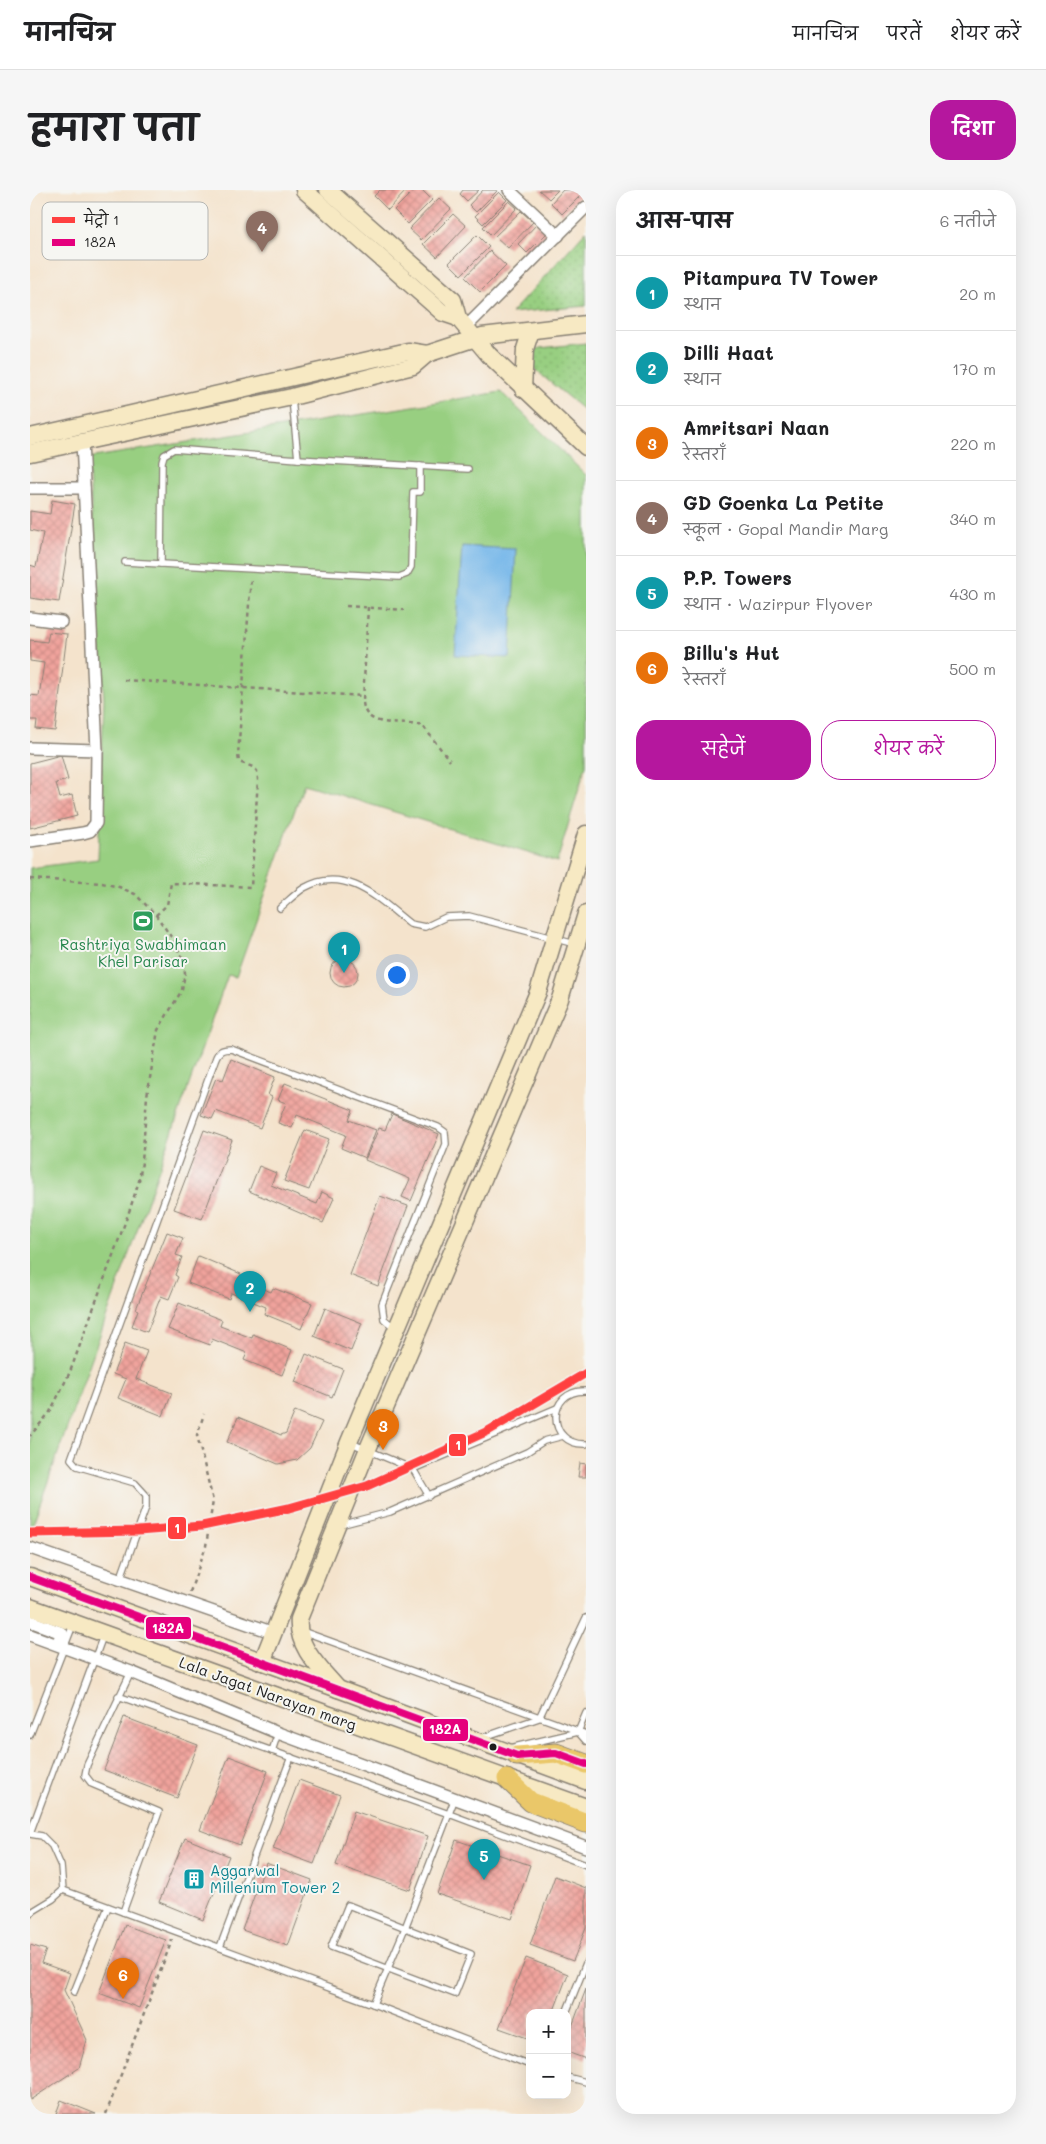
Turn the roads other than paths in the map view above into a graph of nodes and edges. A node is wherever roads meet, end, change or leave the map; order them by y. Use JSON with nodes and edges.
{"nodes":[{"id":1,"x":304,"y":190,"type":"edge"},
{"id":2,"x":328,"y":190,"type":"edge"},
{"id":3,"x":509,"y":190,"type":"edge"},
{"id":4,"x":586,"y":207,"type":"edge"},
{"id":5,"x":558,"y":236,"type":"junction"},
{"id":6,"x":586,"y":324,"type":"edge"},
{"id":7,"x":467,"y":328,"type":"junction"},
{"id":8,"x":531,"y":331,"type":"junction"},
{"id":9,"x":427,"y":354,"type":"junction"},
{"id":10,"x":523,"y":389,"type":"junction"},
{"id":11,"x":292,"y":397,"type":"junction"},
{"id":12,"x":30,"y":437,"type":"edge"},
{"id":13,"x":58,"y":439,"type":"junction"},
{"id":14,"x":82,"y":442,"type":"junction"},
{"id":15,"x":586,"y":446,"type":"edge"},
{"id":16,"x":30,"y":453,"type":"edge"},
{"id":17,"x":298,"y":459,"type":"junction"},
{"id":18,"x":420,"y":466,"type":"junction"},
{"id":19,"x":468,"y":469,"type":"dead end"},
{"id":20,"x":30,"y":488,"type":"edge"},
{"id":21,"x":84,"y":488,"type":"junction"},
{"id":22,"x":125,"y":562,"type":"dead end"},
{"id":23,"x":161,"y":564,"type":"junction"},
{"id":24,"x":30,"y":618,"type":"edge"},
{"id":25,"x":61,"y":622,"type":"dead end"},
{"id":26,"x":30,"y":748,"type":"edge"},
{"id":27,"x":97,"y":750,"type":"junction"},
{"id":28,"x":586,"y":834,"type":"edge"},
{"id":29,"x":30,"y":841,"type":"edge"},
{"id":30,"x":280,"y":908,"type":"dead end"},
{"id":31,"x":586,"y":914,"type":"edge"},
{"id":32,"x":556,"y":938,"type":"junction"},
{"id":33,"x":577,"y":944,"type":"junction"},
{"id":34,"x":490,"y":1109,"type":"junction"},
{"id":35,"x":510,"y":1117,"type":"junction"},
{"id":36,"x":397,"y":1330,"type":"junction"},
{"id":37,"x":586,"y":1391,"type":"edge"},
{"id":38,"x":557,"y":1408,"type":"junction"},
{"id":39,"x":563,"y":1436,"type":"junction"},
{"id":40,"x":349,"y":1442,"type":"junction"},
{"id":41,"x":585,"y":1444,"type":"edge"},
{"id":42,"x":367,"y":1451,"type":"junction"},
{"id":43,"x":413,"y":1469,"type":"junction"},
{"id":44,"x":429,"y":1496,"type":"junction"},
{"id":45,"x":338,"y":1526,"type":"junction"},
{"id":46,"x":30,"y":1548,"type":"edge"},
{"id":47,"x":30,"y":1577,"type":"edge"},
{"id":48,"x":120,"y":1580,"type":"junction"},
{"id":49,"x":30,"y":1607,"type":"edge"},
{"id":50,"x":586,"y":1618,"type":"edge"},
{"id":51,"x":30,"y":1621,"type":"edge"},
{"id":52,"x":74,"y":1623,"type":"junction"},
{"id":53,"x":298,"y":1630,"type":"junction"},
{"id":54,"x":274,"y":1633,"type":"junction"},
{"id":55,"x":104,"y":1634,"type":"junction"},
{"id":56,"x":30,"y":1635,"type":"edge"},
{"id":57,"x":60,"y":1646,"type":"junction"},
{"id":58,"x":96,"y":1660,"type":"junction"},
{"id":59,"x":262,"y":1662,"type":"junction"},
{"id":60,"x":131,"y":1672,"type":"junction"},
{"id":61,"x":338,"y":1689,"type":"junction"},
{"id":62,"x":118,"y":1696,"type":"junction"},
{"id":63,"x":586,"y":1713,"type":"edge"},
{"id":64,"x":539,"y":1718,"type":"junction"},
{"id":65,"x":578,"y":1732,"type":"junction"},
{"id":66,"x":278,"y":1733,"type":"junction"},
{"id":67,"x":586,"y":1734,"type":"edge"},
{"id":68,"x":30,"y":1735,"type":"edge"},
{"id":69,"x":475,"y":1740,"type":"junction"},
{"id":70,"x":586,"y":1742,"type":"edge"},
{"id":71,"x":272,"y":1751,"type":"junction"},
{"id":72,"x":509,"y":1753,"type":"junction"},
{"id":73,"x":291,"y":1757,"type":"junction"},
{"id":74,"x":586,"y":1764,"type":"edge"},
{"id":75,"x":507,"y":1779,"type":"junction"},
{"id":76,"x":586,"y":1781,"type":"edge"},
{"id":77,"x":455,"y":1798,"type":"junction"},
{"id":78,"x":586,"y":1807,"type":"edge"},
{"id":79,"x":450,"y":1814,"type":"junction"},
{"id":80,"x":586,"y":1823,"type":"edge"},
{"id":81,"x":30,"y":1834,"type":"edge"},
{"id":82,"x":586,"y":1847,"type":"edge"},
{"id":83,"x":586,"y":1865,"type":"edge"},
{"id":84,"x":63,"y":1890,"type":"junction"},
{"id":85,"x":108,"y":1907,"type":"junction"},
{"id":86,"x":123,"y":1912,"type":"junction"},
{"id":87,"x":30,"y":1913,"type":"edge"},
{"id":88,"x":405,"y":1928,"type":"junction"},
{"id":89,"x":220,"y":1947,"type":"junction"},
{"id":90,"x":586,"y":1963,"type":"edge"},
{"id":91,"x":388,"y":1968,"type":"junction"},
{"id":92,"x":74,"y":1992,"type":"dead end"},
{"id":93,"x":373,"y":2004,"type":"junction"},
{"id":94,"x":568,"y":2009,"type":"edge"},
{"id":95,"x":526,"y":2063,"type":"edge"},
{"id":96,"x":571,"y":2078,"type":"edge"},
{"id":97,"x":586,"y":2082,"type":"edge"}],
"edges":[{"from":1,"to":7,"type":"street"},
{"from":2,"to":7,"type":"street"},
{"from":3,"to":5,"type":"street"},
{"from":4,"to":5,"type":"street"},
{"from":5,"to":7,"type":"street"},
{"from":6,"to":8,"type":"street"},
{"from":7,"to":8,"type":"street"},
{"from":7,"to":9,"type":"street"},
{"from":7,"to":10,"type":"street"},
{"from":8,"to":10,"type":"street"},
{"from":9,"to":11,"type":"street"},
{"from":9,"to":13,"type":"street"},
{"from":10,"to":15,"type":"street"},
{"from":11,"to":14,"type":"street"},
{"from":11,"to":17,"type":"lane"},
{"from":12,"to":13,"type":"street"},
{"from":13,"to":14,"type":"street"},
{"from":13,"to":16,"type":"street"},
{"from":14,"to":21,"type":"street"},
{"from":17,"to":18,"type":"lane"},
{"from":17,"to":23,"type":"lane"},
{"from":18,"to":19,"type":"lane"},
{"from":18,"to":23,"type":"lane"},
{"from":20,"to":21,"type":"street"},
{"from":21,"to":27,"type":"street"},
{"from":22,"to":23,"type":"lane"},
{"from":24,"to":25,"type":"street"},
{"from":26,"to":27,"type":"street"},
{"from":27,"to":29,"type":"street"},
{"from":28,"to":32,"type":"street"},
{"from":30,"to":32,"type":"lane"},
{"from":31,"to":33,"type":"street"},
{"from":32,"to":33,"type":"lane"},
{"from":32,"to":34,"type":"street"},
{"from":33,"to":35,"type":"street"},
{"from":34,"to":35,"type":"street"},
{"from":34,"to":36,"type":"street"},
{"from":35,"to":42,"type":"street"},
{"from":36,"to":40,"type":"street"},
{"from":36,"to":48,"type":"lane"},
{"from":37,"to":38,"type":"lane"},
{"from":38,"to":39,"type":"lane"},
{"from":38,"to":43,"type":"lane"},
{"from":39,"to":41,"type":"lane"},
{"from":39,"to":44,"type":"lane"},
{"from":40,"to":42,"type":"lane"},
{"from":40,"to":54,"type":"street"},
{"from":42,"to":43,"type":"lane"},
{"from":42,"to":45,"type":"street"},
{"from":43,"to":44,"type":"lane"},
{"from":44,"to":45,"type":"lane"},
{"from":45,"to":53,"type":"street"},
{"from":46,"to":48,"type":"street"},
{"from":47,"to":59,"type":"street","name":"Lala Jagat Narayan marg"},
{"from":48,"to":54,"type":"street"},
{"from":49,"to":52,"type":"street","name":"Lala Jagat Narayan marg"},
{"from":50,"to":64,"type":"lane"},
{"from":51,"to":57,"type":"street"},
{"from":52,"to":55,"type":"street","name":"Lala Jagat Narayan marg"},
{"from":52,"to":57,"type":"lane"},
{"from":53,"to":61,"type":"street"},
{"from":53,"to":64,"type":"lane"},
{"from":54,"to":59,"type":"street"},
{"from":55,"to":58,"type":"lane"},
{"from":55,"to":75,"type":"street","name":"Lala Jagat Narayan marg"},
{"from":56,"to":57,"type":"street"},
{"from":57,"to":58,"type":"street"},
{"from":57,"to":68,"type":"lane"},
{"from":58,"to":60,"type":"street"},
{"from":58,"to":81,"type":"lane"},
{"from":59,"to":61,"type":"street","name":"Lala Jagat Narayan marg"},
{"from":60,"to":62,"type":"lane"},
{"from":60,"to":66,"type":"street"},
{"from":61,"to":69,"type":"street","name":"Lala Jagat Narayan marg"},
{"from":62,"to":71,"type":"lane"},
{"from":62,"to":86,"type":"lane"},
{"from":63,"to":65,"type":"lane"},
{"from":64,"to":65,"type":"lane"},
{"from":64,"to":69,"type":"lane"},
{"from":65,"to":67,"type":"lane"},
{"from":65,"to":70,"type":"lane"},
{"from":65,"to":72,"type":"lane"},
{"from":66,"to":71,"type":"lane"},
{"from":66,"to":77,"type":"street"},
{"from":69,"to":72,"type":"street","name":"Lala Jagat Narayan marg"},
{"from":71,"to":73,"type":"lane"},
{"from":72,"to":74,"type":"main road"},
{"from":72,"to":76,"type":"street","name":"Lala Jagat Narayan marg"},
{"from":73,"to":79,"type":"lane"},
{"from":73,"to":89,"type":"lane"},
{"from":75,"to":78,"type":"street","name":"Lala Jagat Narayan marg"},
{"from":75,"to":80,"type":"main road"},
{"from":77,"to":79,"type":"lane"},
{"from":77,"to":82,"type":"street"},
{"from":79,"to":83,"type":"lane"},
{"from":79,"to":88,"type":"lane"},
{"from":81,"to":84,"type":"lane"},
{"from":84,"to":85,"type":"lane"},
{"from":84,"to":87,"type":"lane"},
{"from":85,"to":86,"type":"lane"},
{"from":85,"to":92,"type":"lane"},
{"from":86,"to":89,"type":"lane"},
{"from":88,"to":91,"type":"lane"},
{"from":88,"to":91,"type":"lane"},
{"from":88,"to":91,"type":"lane"},
{"from":89,"to":93,"type":"lane"},
{"from":90,"to":94,"type":"lane"},
{"from":91,"to":93,"type":"lane"},
{"from":93,"to":95,"type":"lane"},
{"from":96,"to":97,"type":"lane"}]}
